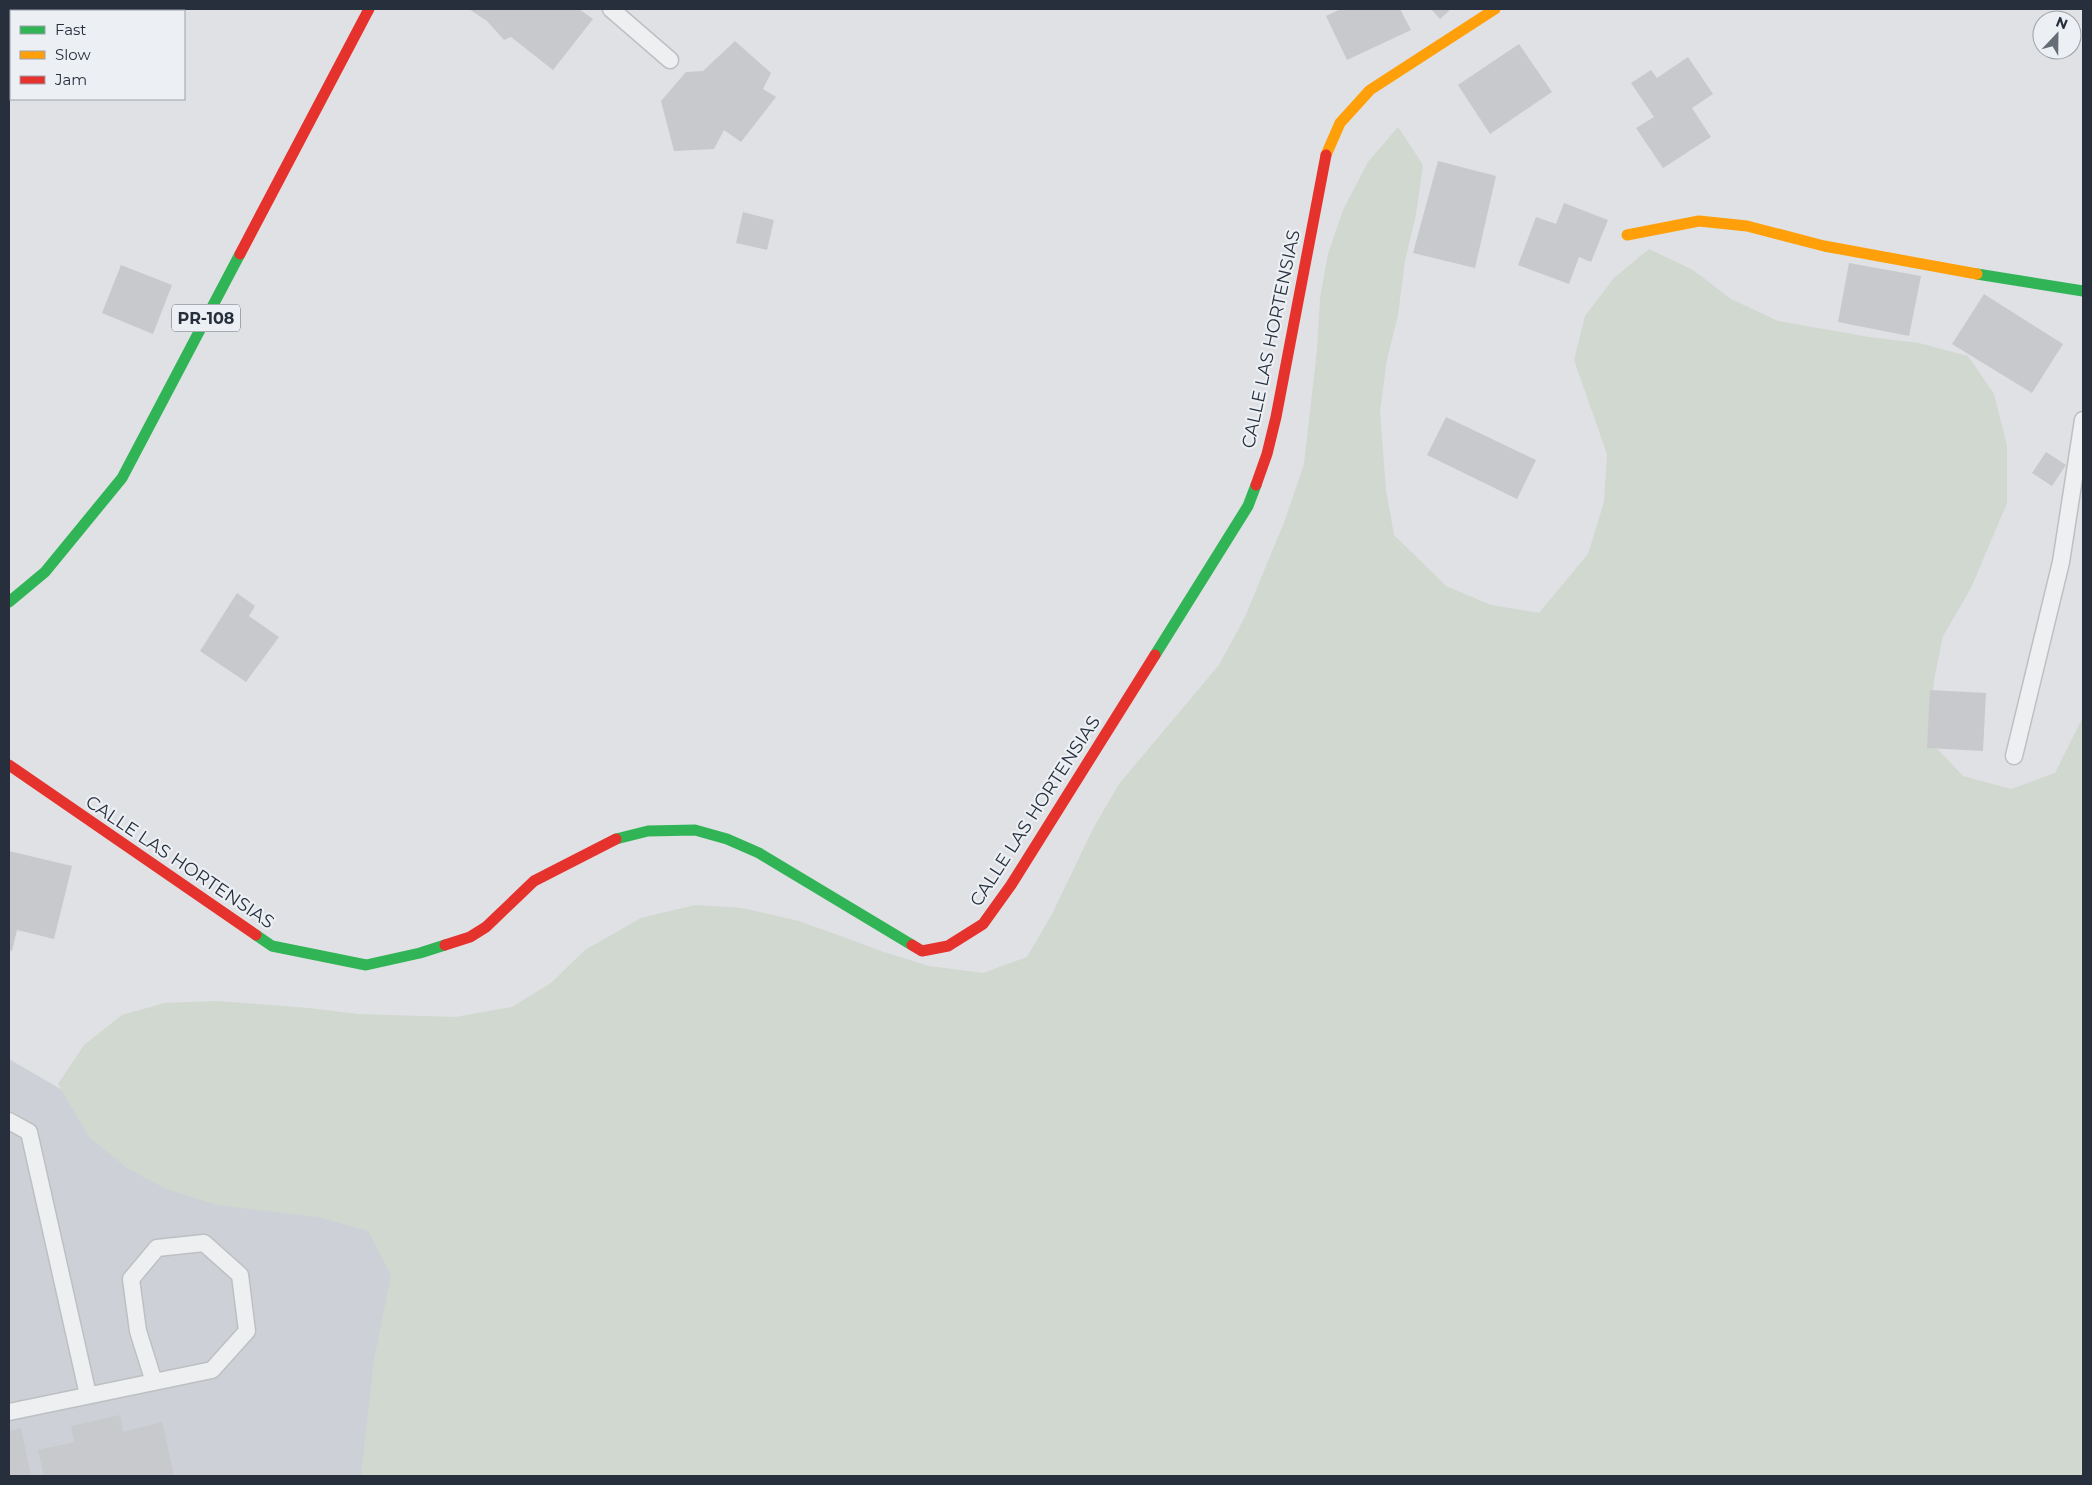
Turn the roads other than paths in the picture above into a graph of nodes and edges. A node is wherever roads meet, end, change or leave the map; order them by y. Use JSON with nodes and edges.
{"nodes":[{"id":1,"x":369,"y":9,"type":"edge"},
{"id":2,"x":611,"y":9,"type":"edge"},
{"id":3,"x":1495,"y":9,"type":"edge"},
{"id":4,"x":670,"y":60,"type":"dead end"},
{"id":5,"x":1626,"y":235,"type":"dead end"},
{"id":6,"x":2083,"y":290,"type":"edge"},
{"id":7,"x":2083,"y":420,"type":"edge"},
{"id":8,"x":9,"y":602,"type":"edge"},
{"id":9,"x":2014,"y":756,"type":"dead end"},
{"id":10,"x":9,"y":766,"type":"edge"},
{"id":11,"x":9,"y":1121,"type":"edge"},
{"id":12,"x":154,"y":1382,"type":"dead end"},
{"id":13,"x":88,"y":1395,"type":"junction"},
{"id":14,"x":9,"y":1412,"type":"edge"}],
"edges":[{"from":1,"to":8,"type":"street","number":"PR-108"},
{"from":2,"to":4,"type":"lane"},
{"from":3,"to":10,"type":"street","name":"CALLE LAS HORTENSIAS"},
{"from":5,"to":6,"type":"street"},
{"from":7,"to":9,"type":"lane"},
{"from":11,"to":13,"type":"lane"},
{"from":12,"to":13,"type":"lane"},
{"from":13,"to":14,"type":"lane"}]}
